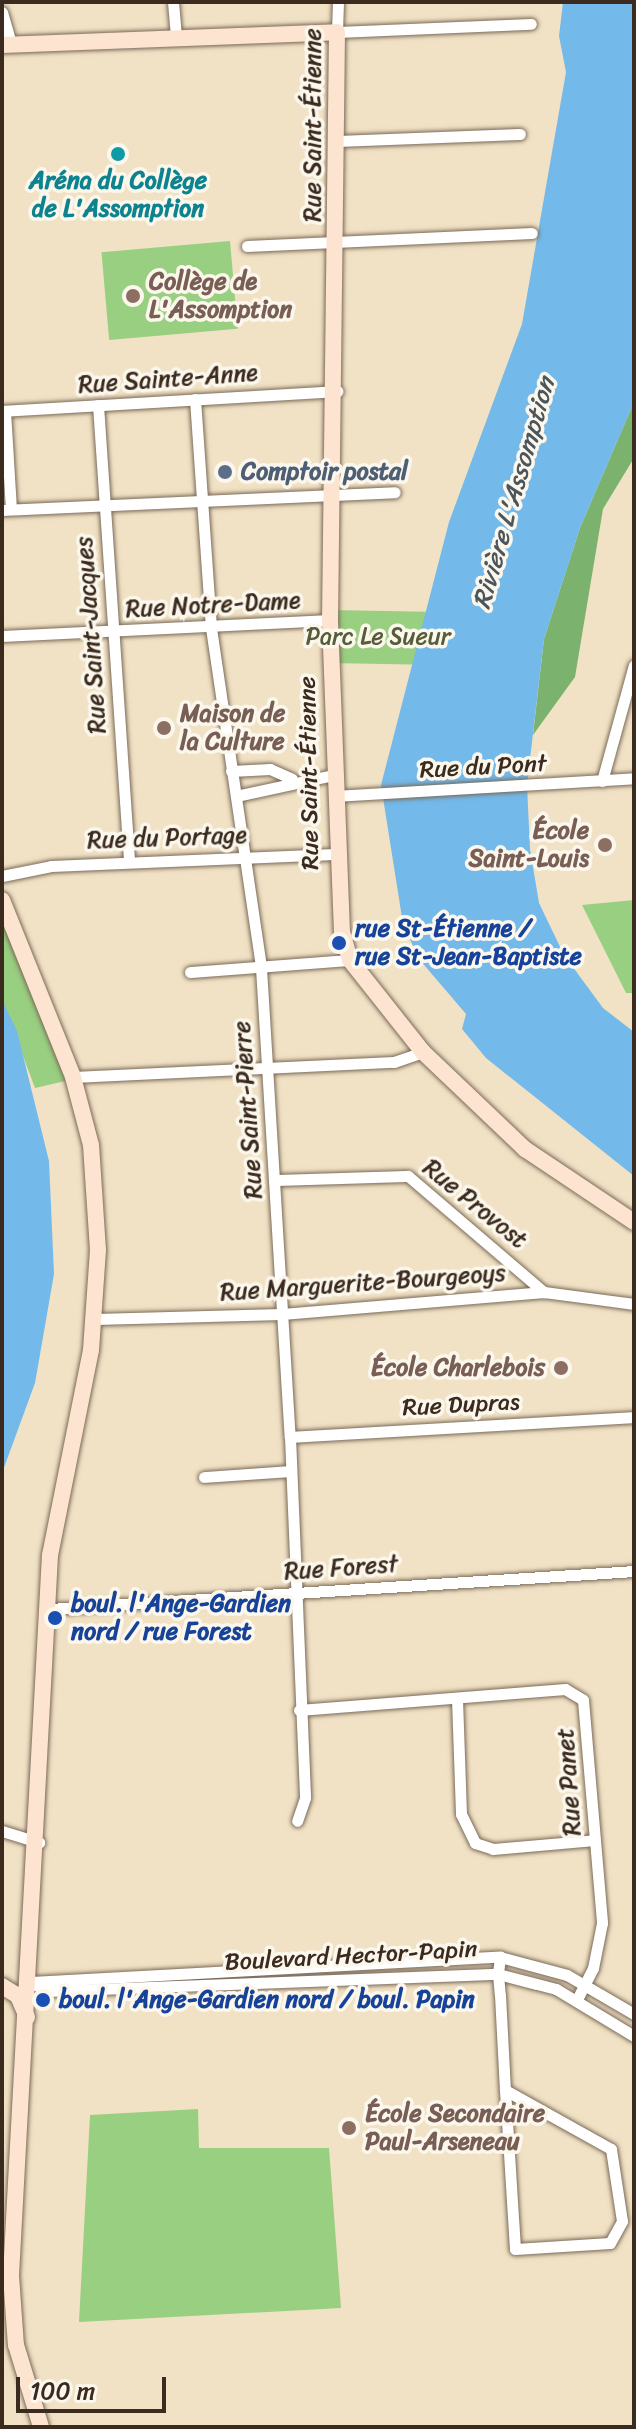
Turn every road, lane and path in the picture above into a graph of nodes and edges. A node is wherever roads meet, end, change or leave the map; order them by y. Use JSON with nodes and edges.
{"nodes":[{"id":1,"x":173,"y":2,"type":"edge"},
{"id":2,"x":338,"y":2,"type":"edge"},
{"id":3,"x":2,"y":12,"type":"edge"},
{"id":4,"x":531,"y":24,"type":"dead end"},
{"id":5,"x":337,"y":32,"type":"junction"},
{"id":6,"x":176,"y":39,"type":"junction"},
{"id":7,"x":7,"y":45,"type":"edge"},
{"id":8,"x":520,"y":134,"type":"dead end"},
{"id":9,"x":336,"y":141,"type":"junction"},
{"id":10,"x":532,"y":233,"type":"dead end"},
{"id":11,"x":337,"y":242,"type":"junction"},
{"id":12,"x":247,"y":246,"type":"dead end"},
{"id":13,"x":337,"y":391,"type":"junction"},
{"id":14,"x":195,"y":399,"type":"junction"},
{"id":15,"x":98,"y":405,"type":"junction"},
{"id":16,"x":3,"y":411,"type":"edge"},
{"id":17,"x":395,"y":492,"type":"dead end"},
{"id":18,"x":334,"y":494,"type":"junction"},
{"id":19,"x":104,"y":503,"type":"junction"},
{"id":20,"x":204,"y":503,"type":"junction"},
{"id":21,"x":6,"y":510,"type":"edge"},
{"id":22,"x":330,"y":620,"type":"junction"},
{"id":23,"x":211,"y":628,"type":"junction"},
{"id":24,"x":113,"y":633,"type":"junction"},
{"id":25,"x":2,"y":636,"type":"edge"},
{"id":26,"x":634,"y":665,"type":"edge"},
{"id":27,"x":231,"y":771,"type":"junction"},
{"id":28,"x":333,"y":775,"type":"junction"},
{"id":29,"x":634,"y":778,"type":"edge"},
{"id":30,"x":292,"y":779,"type":"junction"},
{"id":31,"x":602,"y":781,"type":"junction"},
{"id":32,"x":236,"y":796,"type":"junction"},
{"id":33,"x":334,"y":796,"type":"junction"},
{"id":34,"x":335,"y":854,"type":"junction"},
{"id":35,"x":244,"y":857,"type":"junction"},
{"id":36,"x":129,"y":861,"type":"junction"},
{"id":37,"x":2,"y":876,"type":"edge"},
{"id":38,"x":2,"y":900,"type":"edge"},
{"id":39,"x":350,"y":960,"type":"junction"},
{"id":40,"x":261,"y":968,"type":"junction"},
{"id":41,"x":190,"y":972,"type":"dead end"},
{"id":42,"x":423,"y":1052,"type":"junction"},
{"id":43,"x":267,"y":1069,"type":"junction"},
{"id":44,"x":73,"y":1077,"type":"junction"},
{"id":45,"x":274,"y":1180,"type":"junction"},
{"id":46,"x":634,"y":1222,"type":"edge"},
{"id":47,"x":544,"y":1292,"type":"junction"},
{"id":48,"x":634,"y":1304,"type":"edge"},
{"id":49,"x":282,"y":1314,"type":"junction"},
{"id":50,"x":95,"y":1319,"type":"junction"},
{"id":51,"x":634,"y":1417,"type":"edge"},
{"id":52,"x":290,"y":1437,"type":"junction"},
{"id":53,"x":289,"y":1471,"type":"junction"},
{"id":54,"x":204,"y":1477,"type":"dead end"},
{"id":55,"x":634,"y":1571,"type":"edge"},
{"id":56,"x":293,"y":1593,"type":"junction"},
{"id":57,"x":50,"y":1609,"type":"junction"},
{"id":58,"x":457,"y":1699,"type":"junction"},
{"id":59,"x":299,"y":1710,"type":"junction"},
{"id":60,"x":297,"y":1821,"type":"dead end"},
{"id":61,"x":2,"y":1831,"type":"edge"},
{"id":62,"x":595,"y":1840,"type":"junction"},
{"id":63,"x":39,"y":1842,"type":"junction"},
{"id":64,"x":33,"y":1955,"type":"junction"},
{"id":65,"x":500,"y":1957,"type":"junction"},
{"id":66,"x":197,"y":1969,"type":"junction"},
{"id":67,"x":498,"y":1974,"type":"junction"},
{"id":68,"x":31,"y":1982,"type":"junction"},
{"id":69,"x":2,"y":1984,"type":"edge"},
{"id":70,"x":586,"y":1984,"type":"junction"},
{"id":71,"x":199,"y":1987,"type":"junction"},
{"id":72,"x":577,"y":1999,"type":"junction"},
{"id":73,"x":634,"y":2014,"type":"edge"},
{"id":74,"x":28,"y":2019,"type":"junction"},
{"id":75,"x":634,"y":2036,"type":"edge"},
{"id":76,"x":505,"y":2090,"type":"junction"},
{"id":77,"x":41,"y":2427,"type":"edge"}],
"edges":[{"from":1,"to":6,"type":"street"},
{"from":2,"to":5,"type":"street","name":"Rue Saint-Étienne"},
{"from":3,"to":7,"type":"street"},
{"from":4,"to":5,"type":"street"},
{"from":5,"to":6,"type":"main road"},
{"from":5,"to":9,"type":"main road","name":"Rue Saint-Étienne"},
{"from":6,"to":7,"type":"main road"},
{"from":8,"to":9,"type":"street"},
{"from":9,"to":11,"type":"main road","name":"Rue Saint-Étienne"},
{"from":10,"to":11,"type":"street"},
{"from":11,"to":12,"type":"street"},
{"from":11,"to":13,"type":"main road","name":"Rue Saint-Étienne"},
{"from":13,"to":14,"type":"street","name":"Rue Sainte-Anne"},
{"from":13,"to":18,"type":"main road","name":"Rue Saint-Étienne"},
{"from":14,"to":15,"type":"street","name":"Rue Sainte-Anne"},
{"from":14,"to":20,"type":"street","name":"Rue Saint-Pierre"},
{"from":15,"to":16,"type":"street","name":"Rue Sainte-Anne"},
{"from":15,"to":19,"type":"street","name":"Rue Saint-Jacques"},
{"from":16,"to":21,"type":"street"},
{"from":17,"to":18,"type":"street"},
{"from":18,"to":20,"type":"street"},
{"from":18,"to":22,"type":"main road","name":"Rue Saint-Étienne"},
{"from":19,"to":20,"type":"street"},
{"from":19,"to":21,"type":"street"},
{"from":19,"to":24,"type":"street","name":"Rue Saint-Jacques"},
{"from":20,"to":23,"type":"street","name":"Rue Saint-Pierre"},
{"from":22,"to":23,"type":"street","name":"Rue Notre-Dame"},
{"from":22,"to":28,"type":"main road","name":"Rue Saint-Étienne"},
{"from":23,"to":24,"type":"street","name":"Rue Notre-Dame"},
{"from":23,"to":27,"type":"street","name":"Rue Saint-Pierre"},
{"from":24,"to":25,"type":"street","name":"Rue Notre-Dame"},
{"from":24,"to":36,"type":"street","name":"Rue Saint-Jacques"},
{"from":26,"to":31,"type":"street"},
{"from":27,"to":30,"type":"street"},
{"from":27,"to":32,"type":"street","name":"Rue Saint-Pierre"},
{"from":28,"to":30,"type":"street"},
{"from":28,"to":33,"type":"main road","name":"Rue Saint-Étienne"},
{"from":29,"to":31,"type":"street","name":"Rue du Pont"},
{"from":30,"to":32,"type":"street"},
{"from":31,"to":33,"type":"street","name":"Rue du Pont"},
{"from":32,"to":35,"type":"street","name":"Rue Saint-Pierre"},
{"from":33,"to":34,"type":"main road","name":"Rue Saint-Étienne"},
{"from":34,"to":35,"type":"street","name":"Rue du Portage"},
{"from":34,"to":39,"type":"main road","name":"Rue Saint-Étienne"},
{"from":35,"to":36,"type":"street","name":"Rue du Portage"},
{"from":35,"to":40,"type":"street","name":"Rue Saint-Pierre"},
{"from":36,"to":37,"type":"street","name":"Rue du Portage"},
{"from":38,"to":44,"type":"main road"},
{"from":39,"to":40,"type":"street"},
{"from":39,"to":42,"type":"main road","name":"Rue Saint-Étienne"},
{"from":40,"to":41,"type":"street"},
{"from":40,"to":43,"type":"street","name":"Rue Saint-Pierre"},
{"from":42,"to":43,"type":"street"},
{"from":42,"to":46,"type":"main road","name":"Rue Saint-Étienne"},
{"from":43,"to":44,"type":"street"},
{"from":43,"to":45,"type":"street","name":"Rue Saint-Pierre"},
{"from":44,"to":50,"type":"main road"},
{"from":45,"to":47,"type":"street","name":"Rue Provost"},
{"from":45,"to":49,"type":"street","name":"Rue Saint-Pierre"},
{"from":47,"to":48,"type":"street","name":"Rue Marguerite-Bourgeoys"},
{"from":47,"to":49,"type":"street","name":"Rue Marguerite-Bourgeoys"},
{"from":49,"to":50,"type":"street","name":"Rue Marguerite-Bourgeoys"},
{"from":49,"to":52,"type":"street","name":"Rue Saint-Pierre"},
{"from":50,"to":57,"type":"main road"},
{"from":51,"to":52,"type":"street","name":"Rue Dupras"},
{"from":52,"to":53,"type":"street","name":"Rue Saint-Pierre"},
{"from":53,"to":54,"type":"street"},
{"from":53,"to":56,"type":"street","name":"Rue Saint-Pierre"},
{"from":55,"to":56,"type":"street","name":"Rue Forest"},
{"from":56,"to":57,"type":"street","name":"Rue Forest"},
{"from":56,"to":59,"type":"street","name":"Rue Saint-Pierre"},
{"from":57,"to":63,"type":"main road"},
{"from":58,"to":59,"type":"street","name":"Rue Panet"},
{"from":58,"to":62,"type":"street"},
{"from":58,"to":62,"type":"street","name":"Rue Panet"},
{"from":59,"to":60,"type":"street","name":"Rue Saint-Pierre"},
{"from":61,"to":63,"type":"street"},
{"from":62,"to":70,"type":"street","name":"Rue Panet"},
{"from":63,"to":64,"type":"main road"},
{"from":64,"to":68,"type":"main road"},
{"from":64,"to":69,"type":"main road"},
{"from":65,"to":66,"type":"street","name":"Boulevard Hector-Papin"},
{"from":65,"to":67,"type":"street"},
{"from":65,"to":70,"type":"street","name":"Boulevard Hector-Papin"},
{"from":66,"to":68,"type":"street","name":"Boulevard Hector-Papin"},
{"from":66,"to":71,"type":"street","name":"Boulevard Hector-Papin"},
{"from":67,"to":71,"type":"street","name":"Boulevard Hector-Papin"},
{"from":67,"to":72,"type":"street","name":"Boulevard Hector-Papin"},
{"from":67,"to":76,"type":"street"},
{"from":68,"to":69,"type":"main road","name":"Boulevard Hector-Papin"},
{"from":68,"to":71,"type":"street","name":"Boulevard Hector-Papin"},
{"from":68,"to":74,"type":"main road"},
{"from":69,"to":74,"type":"main road"},
{"from":70,"to":72,"type":"street","name":"Rue Panet"},
{"from":70,"to":73,"type":"street","name":"Boulevard Hector-Papin"},
{"from":72,"to":75,"type":"street","name":"Boulevard Hector-Papin"},
{"from":74,"to":77,"type":"main road"},
{"from":76,"to":76,"type":"street"}]}
